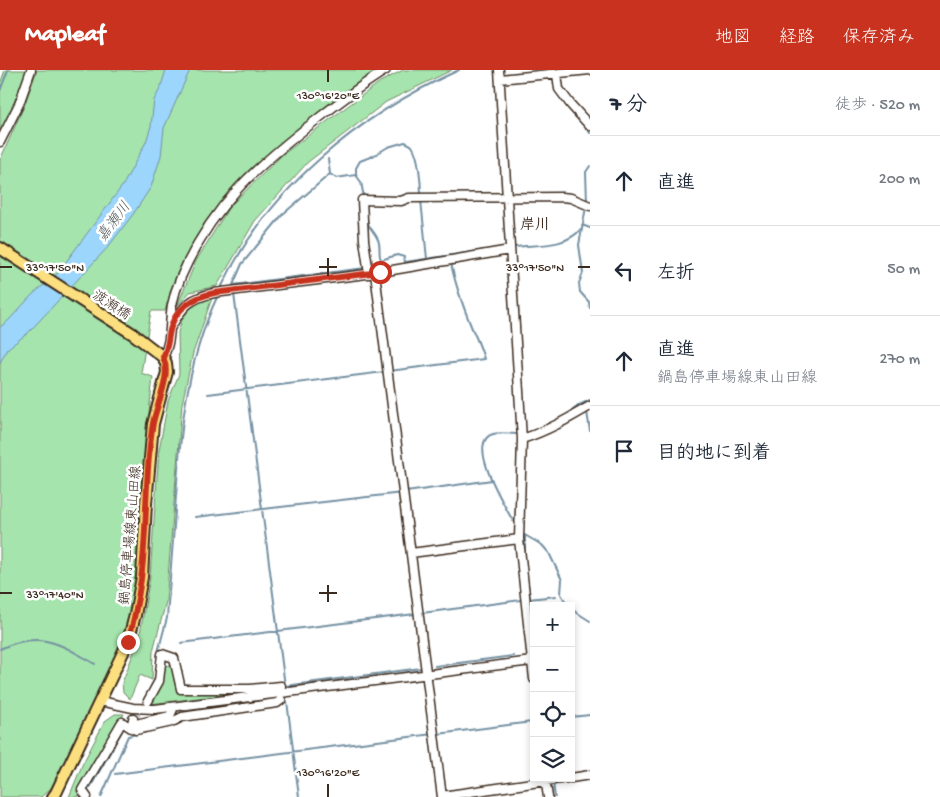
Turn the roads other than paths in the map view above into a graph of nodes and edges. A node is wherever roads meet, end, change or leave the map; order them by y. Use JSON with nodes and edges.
{"nodes":[{"id":1,"x":31,"y":70,"type":"edge"},
{"id":2,"x":386,"y":70,"type":"edge"},
{"id":3,"x":499,"y":70,"type":"edge"},
{"id":4,"x":585,"y":70,"type":"edge"},
{"id":5,"x":590,"y":70,"type":"edge"},
{"id":6,"x":553,"y":74,"type":"junction"},
{"id":7,"x":500,"y":80,"type":"junction"},
{"id":8,"x":590,"y":126,"type":"edge"},
{"id":9,"x":0,"y":142,"type":"edge"},
{"id":10,"x":507,"y":197,"type":"junction"},
{"id":11,"x":587,"y":205,"type":"edge"},
{"id":12,"x":510,"y":247,"type":"junction"},
{"id":13,"x":0,"y":248,"type":"edge"},
{"id":14,"x":372,"y":271,"type":"junction"},
{"id":15,"x":171,"y":327,"type":"junction"},
{"id":16,"x":160,"y":355,"type":"junction"},
{"id":17,"x":588,"y":407,"type":"edge"},
{"id":18,"x":522,"y":439,"type":"junction"},
{"id":19,"x":519,"y":539,"type":"junction"},
{"id":20,"x":414,"y":552,"type":"junction"},
{"id":21,"x":531,"y":647,"type":"edge"},
{"id":22,"x":530,"y":661,"type":"edge"},
{"id":23,"x":427,"y":674,"type":"junction"},
{"id":24,"x":282,"y":686,"type":"dead end"},
{"id":25,"x":282,"y":700,"type":"dead end"},
{"id":26,"x":100,"y":701,"type":"junction"},
{"id":27,"x":148,"y":701,"type":"tunnel mouth"},
{"id":28,"x":174,"y":707,"type":"junction"},
{"id":29,"x":133,"y":719,"type":"tunnel mouth"},
{"id":30,"x":127,"y":726,"type":"junction"},
{"id":31,"x":590,"y":775,"type":"edge"},
{"id":32,"x":575,"y":777,"type":"edge"},
{"id":33,"x":536,"y":782,"type":"edge"},
{"id":34,"x":549,"y":782,"type":"edge"},
{"id":35,"x":86,"y":795,"type":"edge"},
{"id":36,"x":444,"y":796,"type":"edge"},
{"id":37,"x":52,"y":797,"type":"edge"},
{"id":38,"x":548,"y":797,"type":"edge"}],
"edges":[{"from":1,"to":9,"type":"street"},
{"from":2,"to":15,"type":"street"},
{"from":3,"to":7,"type":"street"},
{"from":4,"to":5,"type":"street"},
{"from":4,"to":6,"type":"street"},
{"from":6,"to":7,"type":"street"},
{"from":6,"to":8,"type":"street"},
{"from":7,"to":10,"type":"street"},
{"from":10,"to":11,"type":"street"},
{"from":10,"to":12,"type":"street"},
{"from":10,"to":14,"type":"street"},
{"from":12,"to":14,"type":"street"},
{"from":12,"to":18,"type":"street"},
{"from":13,"to":16,"type":"main road","name":"渡瀬橋"},
{"from":14,"to":15,"type":"street"},
{"from":14,"to":20,"type":"street"},
{"from":15,"to":16,"type":"street"},
{"from":16,"to":26,"type":"main road","name":"鍋島停車場線東山田線"},
{"from":17,"to":18,"type":"street"},
{"from":18,"to":19,"type":"street"},
{"from":19,"to":20,"type":"street"},
{"from":19,"to":21,"type":"street"},
{"from":20,"to":23,"type":"street"},
{"from":22,"to":23,"type":"street"},
{"from":23,"to":28,"type":"street"},
{"from":23,"to":36,"type":"street"},
{"from":24,"to":27,"type":"street"},
{"from":25,"to":30,"type":"street"},
{"from":26,"to":28,"type":"street"},
{"from":26,"to":37,"type":"main road","name":"鍋島停車場線東山田線"},
{"from":28,"to":30,"type":"street"},
{"from":29,"to":30,"type":"street"},
{"from":30,"to":35,"type":"street"},
{"from":31,"to":32,"type":"street"},
{"from":33,"to":36,"type":"street"},
{"from":34,"to":38,"type":"street"}]}
